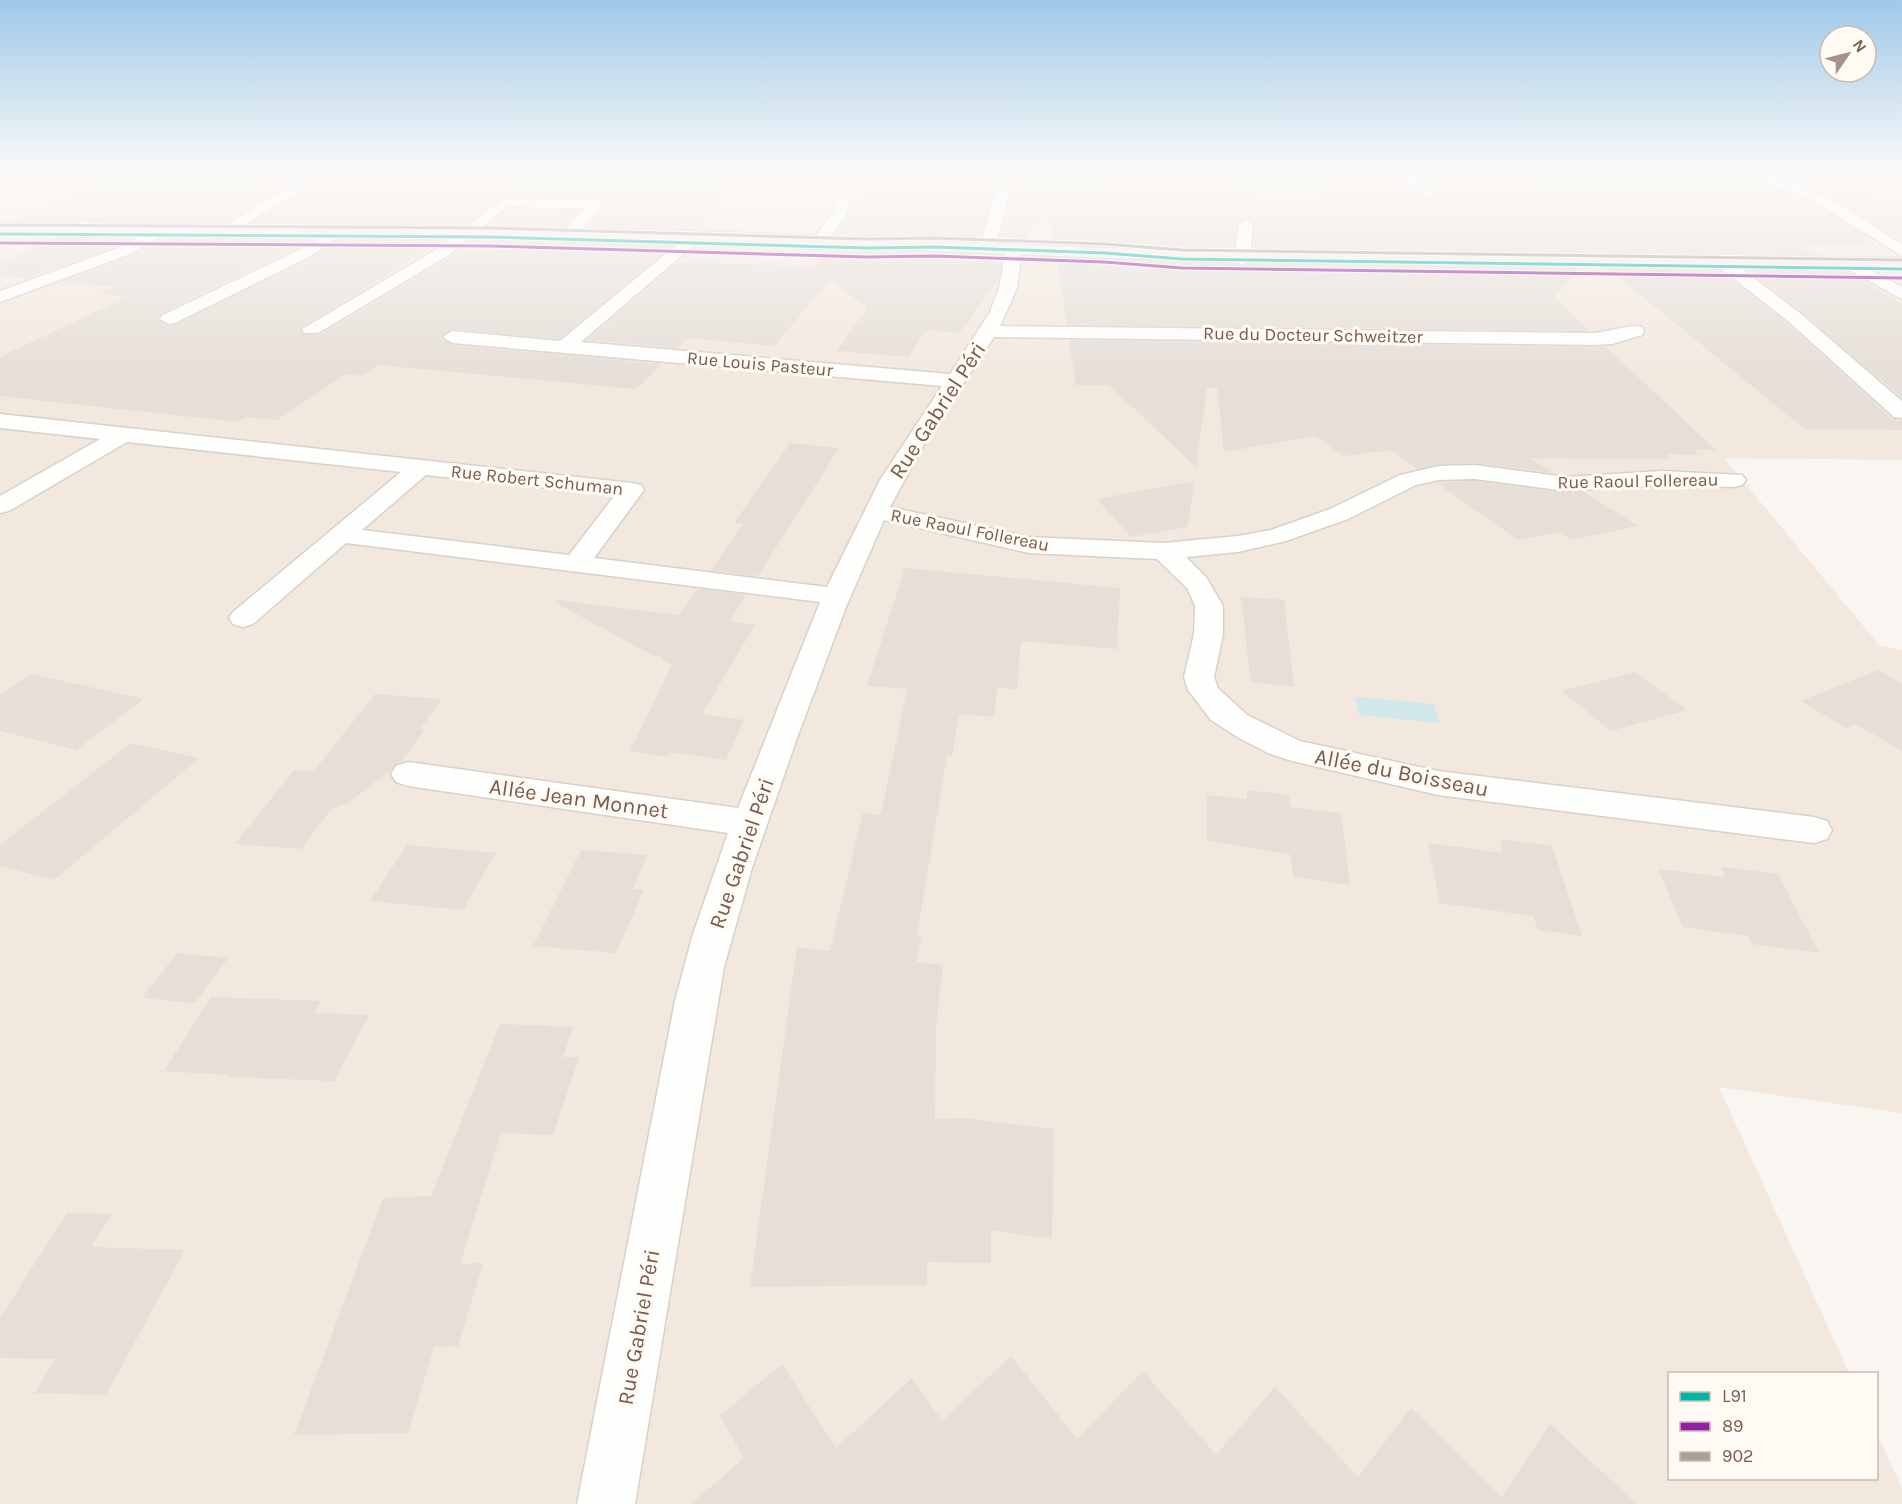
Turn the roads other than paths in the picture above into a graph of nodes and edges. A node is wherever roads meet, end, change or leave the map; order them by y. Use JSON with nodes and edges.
{"nodes":[{"id":1,"x":142,"y":241,"type":"edge"},
{"id":2,"x":323,"y":241,"type":"edge"},
{"id":3,"x":457,"y":241,"type":"edge"},
{"id":4,"x":689,"y":241,"type":"edge"},
{"id":5,"x":747,"y":241,"type":"edge"},
{"id":6,"x":820,"y":241,"type":"edge"},
{"id":7,"x":1000,"y":241,"type":"edge"},
{"id":8,"x":1244,"y":241,"type":"edge"},
{"id":9,"x":1887,"y":241,"type":"edge"},
{"id":10,"x":818,"y":244,"type":"junction"},
{"id":11,"x":1000,"y":250,"type":"junction"},
{"id":12,"x":1902,"y":251,"type":"edge"},
{"id":13,"x":1242,"y":257,"type":"junction"},
{"id":14,"x":1902,"y":263,"type":"edge"},
{"id":15,"x":1724,"y":264,"type":"junction"},
{"id":16,"x":1851,"y":265,"type":"junction"},
{"id":17,"x":1902,"y":269,"type":"edge"},
{"id":18,"x":1902,"y":294,"type":"edge"},
{"id":19,"x":0,"y":297,"type":"edge"},
{"id":20,"x":169,"y":320,"type":"dead end"},
{"id":21,"x":311,"y":329,"type":"dead end"},
{"id":22,"x":989,"y":331,"type":"junction"},
{"id":23,"x":1635,"y":331,"type":"dead end"},
{"id":24,"x":452,"y":337,"type":"dead end"},
{"id":25,"x":565,"y":346,"type":"junction"},
{"id":26,"x":956,"y":381,"type":"junction"},
{"id":27,"x":1902,"y":412,"type":"edge"},
{"id":28,"x":0,"y":421,"type":"edge"},
{"id":29,"x":124,"y":434,"type":"junction"},
{"id":30,"x":421,"y":467,"type":"junction"},
{"id":31,"x":1734,"y":480,"type":"dead end"},
{"id":32,"x":6,"y":498,"type":"edge"},
{"id":33,"x":876,"y":511,"type":"junction"},
{"id":34,"x":341,"y":535,"type":"junction"},
{"id":35,"x":1164,"y":551,"type":"junction"},
{"id":36,"x":575,"y":565,"type":"junction"},
{"id":37,"x":835,"y":596,"type":"junction"},
{"id":38,"x":243,"y":618,"type":"dead end"},
{"id":39,"x":408,"y":774,"type":"dead end"},
{"id":40,"x":749,"y":823,"type":"junction"},
{"id":41,"x":1815,"y":830,"type":"dead end"},
{"id":42,"x":606,"y":1504,"type":"edge"}],
"edges":[{"from":1,"to":19,"type":"street"},
{"from":2,"to":20,"type":"street"},
{"from":3,"to":21,"type":"street"},
{"from":4,"to":25,"type":"street"},
{"from":5,"to":10,"type":"main road"},
{"from":6,"to":10,"type":"street"},
{"from":7,"to":11,"type":"street","name":"Rue Gabriel Péri"},
{"from":8,"to":13,"type":"street"},
{"from":9,"to":12,"type":"street"},
{"from":10,"to":11,"type":"main road"},
{"from":11,"to":13,"type":"main road"},
{"from":11,"to":22,"type":"street","name":"Rue Gabriel Péri"},
{"from":13,"to":15,"type":"main road"},
{"from":14,"to":16,"type":"main road"},
{"from":15,"to":16,"type":"main road"},
{"from":15,"to":27,"type":"street"},
{"from":16,"to":17,"type":"main road"},
{"from":16,"to":18,"type":"street"},
{"from":22,"to":23,"type":"street","name":"Rue du Docteur Schweitzer"},
{"from":22,"to":26,"type":"street","name":"Rue Gabriel Péri"},
{"from":24,"to":25,"type":"street","name":"Rue Louis Pasteur"},
{"from":25,"to":26,"type":"street","name":"Rue Louis Pasteur"},
{"from":26,"to":33,"type":"street","name":"Rue Gabriel Péri"},
{"from":28,"to":29,"type":"street","name":"Rue Robert Schuman"},
{"from":29,"to":30,"type":"street","name":"Rue Robert Schuman"},
{"from":29,"to":32,"type":"street"},
{"from":30,"to":34,"type":"street","name":"Rue Robert Schuman"},
{"from":30,"to":36,"type":"street","name":"Rue Robert Schuman"},
{"from":31,"to":35,"type":"street","name":"Rue Raoul Follereau"},
{"from":33,"to":35,"type":"street","name":"Rue Raoul Follereau"},
{"from":33,"to":37,"type":"street","name":"Rue Gabriel Péri"},
{"from":34,"to":36,"type":"street"},
{"from":34,"to":38,"type":"street","name":"Rue Robert Schuman"},
{"from":35,"to":41,"type":"street","name":"Allée du Boisseau"},
{"from":36,"to":37,"type":"street"},
{"from":37,"to":40,"type":"street","name":"Rue Gabriel Péri"},
{"from":39,"to":40,"type":"street","name":"Allée Jean Monnet"},
{"from":40,"to":42,"type":"street","name":"Rue Gabriel Péri"}]}
